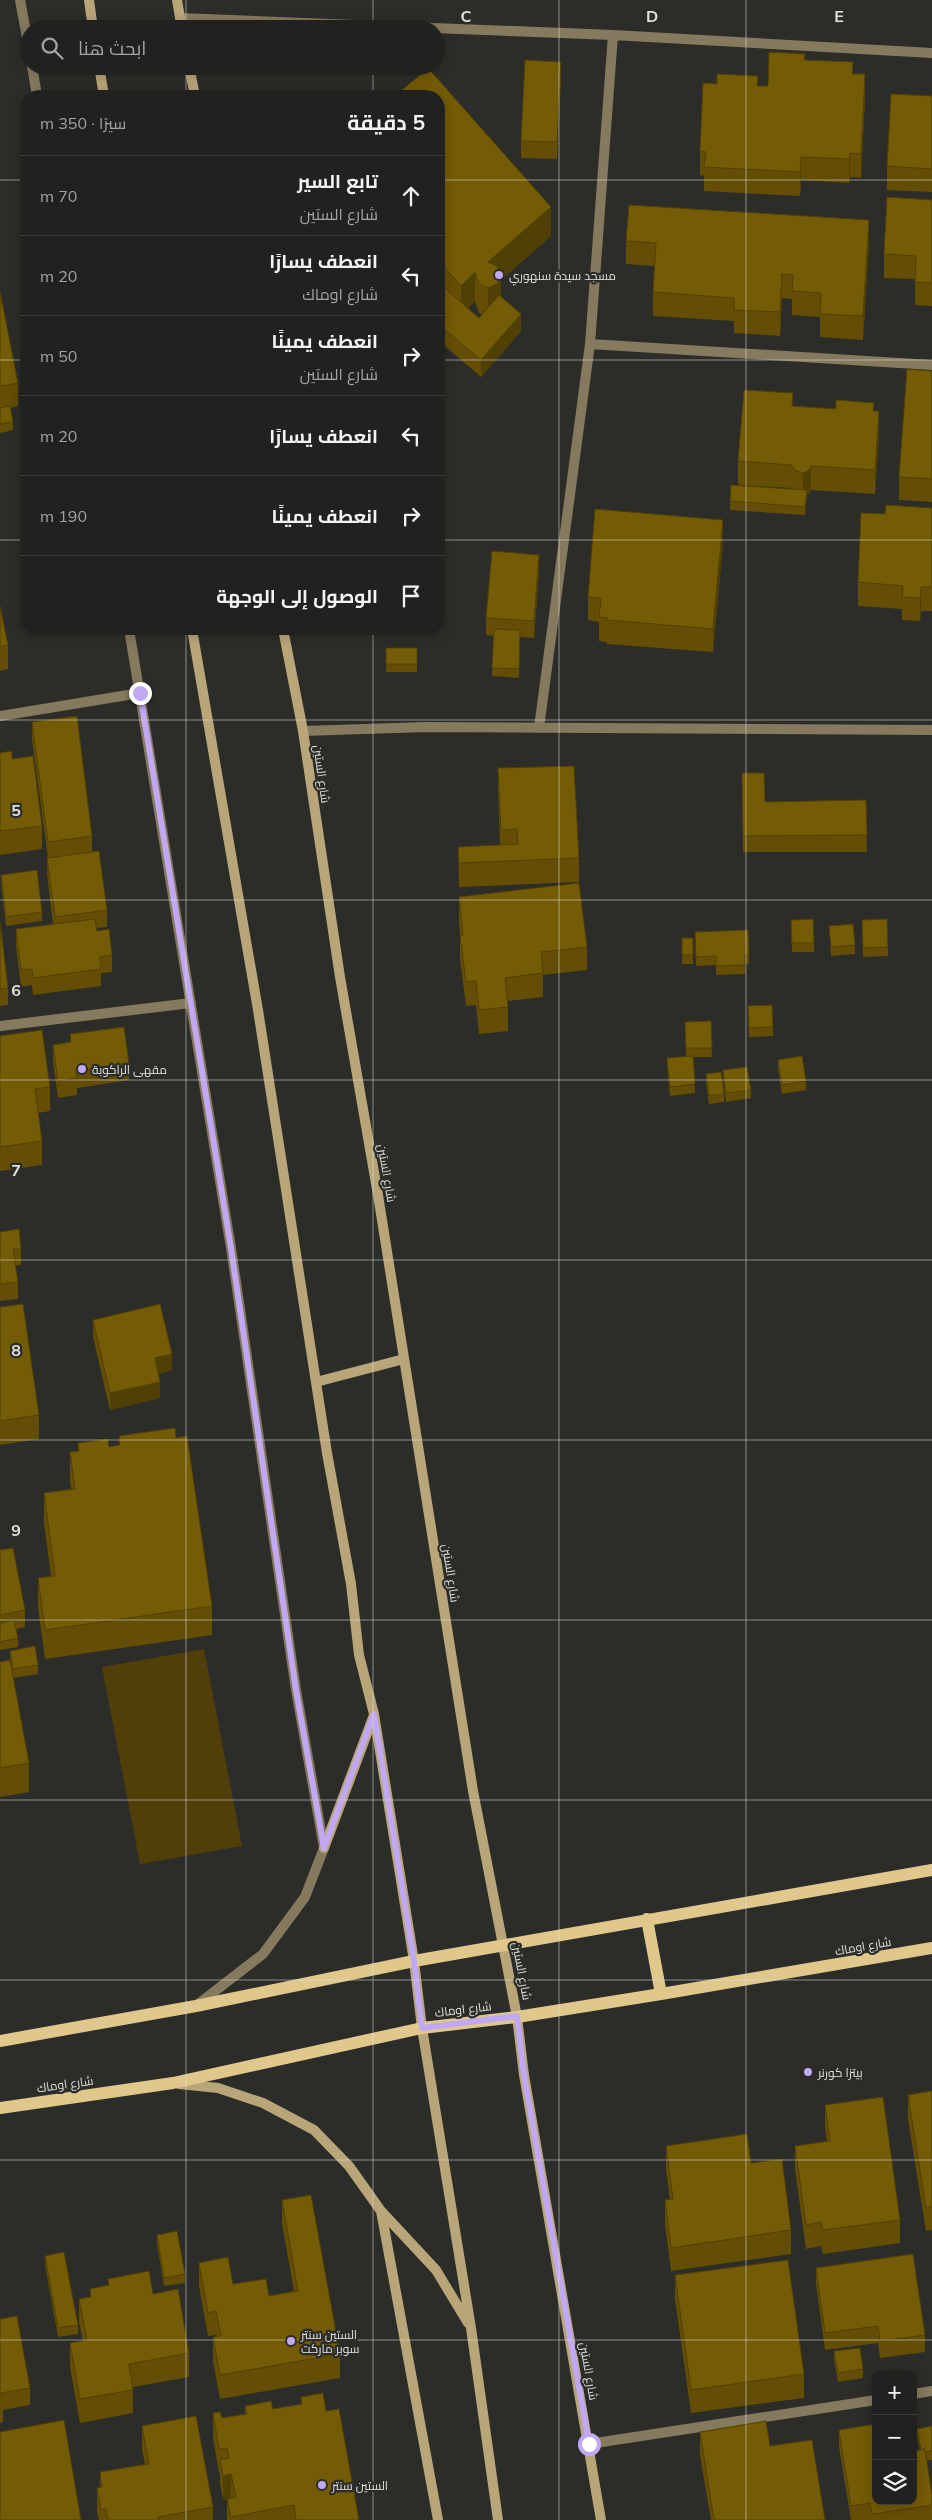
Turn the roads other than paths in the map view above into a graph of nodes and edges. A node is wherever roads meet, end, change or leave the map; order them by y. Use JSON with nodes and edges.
{"nodes":[{"id":1,"x":20,"y":0,"type":"edge"},
{"id":2,"x":89,"y":0,"type":"edge"},
{"id":3,"x":177,"y":0,"type":"edge"},
{"id":4,"x":180,"y":18,"type":"joint"},
{"id":5,"x":24,"y":20,"type":"edge"},
{"id":6,"x":92,"y":20,"type":"edge"},
{"id":7,"x":231,"y":20,"type":"edge"},
{"id":8,"x":445,"y":28,"type":"edge"},
{"id":9,"x":613,"y":35,"type":"junction"},
{"id":10,"x":932,"y":53,"type":"edge"},
{"id":11,"x":34,"y":75,"type":"edge"},
{"id":12,"x":101,"y":75,"type":"edge"},
{"id":13,"x":190,"y":75,"type":"edge"},
{"id":14,"x":36,"y":90,"type":"edge"},
{"id":15,"x":103,"y":90,"type":"edge"},
{"id":16,"x":193,"y":90,"type":"edge"},
{"id":17,"x":590,"y":344,"type":"junction"},
{"id":18,"x":932,"y":366,"type":"edge"},
{"id":19,"x":130,"y":635,"type":"edge"},
{"id":20,"x":193,"y":635,"type":"edge"},
{"id":21,"x":284,"y":635,"type":"edge"},
{"id":22,"x":140,"y":693,"type":"junction"},
{"id":23,"x":0,"y":716,"type":"edge"},
{"id":24,"x":539,"y":728,"type":"junction"},
{"id":25,"x":932,"y":730,"type":"edge"},
{"id":26,"x":303,"y":731,"type":"junction"},
{"id":27,"x":191,"y":1003,"type":"junction"},
{"id":28,"x":0,"y":1026,"type":"edge"},
{"id":29,"x":404,"y":1359,"type":"junction"},
{"id":30,"x":316,"y":1382,"type":"junction"},
{"id":31,"x":374,"y":1714,"type":"junction"},
{"id":32,"x":324,"y":1848,"type":"junction"},
{"id":33,"x":932,"y":1870,"type":"edge"},
{"id":34,"x":647,"y":1919,"type":"junction"},
{"id":35,"x":504,"y":1945,"type":"junction"},
{"id":36,"x":932,"y":1948,"type":"edge"},
{"id":37,"x":414,"y":1961,"type":"junction"},
{"id":38,"x":661,"y":1994,"type":"junction"},
{"id":39,"x":196,"y":2006,"type":"junction"},
{"id":40,"x":517,"y":2016,"type":"junction"},
{"id":41,"x":422,"y":2028,"type":"junction"},
{"id":42,"x":0,"y":2041,"type":"edge"},
{"id":43,"x":173,"y":2083,"type":"junction"},
{"id":44,"x":0,"y":2108,"type":"edge"},
{"id":45,"x":381,"y":2211,"type":"junction"},
{"id":46,"x":471,"y":2328,"type":"junction"},
{"id":47,"x":932,"y":2391,"type":"edge"},
{"id":48,"x":917,"y":2393,"type":"edge"},
{"id":49,"x":872,"y":2401,"type":"edge"},
{"id":50,"x":589,"y":2444,"type":"junction"},
{"id":51,"x":438,"y":2520,"type":"edge"},
{"id":52,"x":498,"y":2520,"type":"edge"},
{"id":53,"x":601,"y":2520,"type":"edge"}],
"edges":[{"from":1,"to":5,"type":"street"},
{"from":2,"to":6,"type":"main road"},
{"from":3,"to":4,"type":"main road"},
{"from":4,"to":7,"type":"street"},
{"from":8,"to":9,"type":"street"},
{"from":9,"to":10,"type":"street"},
{"from":9,"to":17,"type":"street"},
{"from":11,"to":14,"type":"street"},
{"from":12,"to":15,"type":"main road"},
{"from":13,"to":16,"type":"main road"},
{"from":17,"to":18,"type":"street"},
{"from":17,"to":24,"type":"street"},
{"from":19,"to":22,"type":"street"},
{"from":20,"to":30,"type":"main road"},
{"from":21,"to":26,"type":"main road","name":"شارع الستين"},
{"from":22,"to":23,"type":"street"},
{"from":22,"to":27,"type":"street"},
{"from":24,"to":25,"type":"street"},
{"from":24,"to":26,"type":"street"},
{"from":26,"to":29,"type":"main road","name":"شارع الستين"},
{"from":27,"to":28,"type":"street"},
{"from":27,"to":32,"type":"street"},
{"from":29,"to":30,"type":"main road"},
{"from":29,"to":35,"type":"main road","name":"شارع الستين"},
{"from":30,"to":31,"type":"main road"},
{"from":31,"to":32,"type":"main road"},
{"from":31,"to":37,"type":"main road"},
{"from":32,"to":39,"type":"street"},
{"from":33,"to":34,"type":"main road"},
{"from":34,"to":35,"type":"main road"},
{"from":34,"to":38,"type":"main road"},
{"from":35,"to":37,"type":"main road"},
{"from":35,"to":40,"type":"main road","name":"شارع الستين"},
{"from":36,"to":38,"type":"main road","name":"شارع اوماك"},
{"from":37,"to":39,"type":"main road"},
{"from":37,"to":41,"type":"main road"},
{"from":38,"to":40,"type":"main road","name":"شارع اوماك"},
{"from":39,"to":42,"type":"main road"},
{"from":40,"to":41,"type":"main road","name":"شارع اوماك"},
{"from":40,"to":50,"type":"main road","name":"شارع الستين"},
{"from":41,"to":43,"type":"main road","name":"شارع اوماك"},
{"from":41,"to":46,"type":"main road"},
{"from":43,"to":44,"type":"main road","name":"شارع اوماك"},
{"from":43,"to":45,"type":"main road"},
{"from":45,"to":46,"type":"main road"},
{"from":45,"to":51,"type":"main road"},
{"from":46,"to":52,"type":"main road"},
{"from":47,"to":48,"type":"street"},
{"from":49,"to":50,"type":"street"},
{"from":50,"to":53,"type":"main road","name":"شارع الستين"}]}
